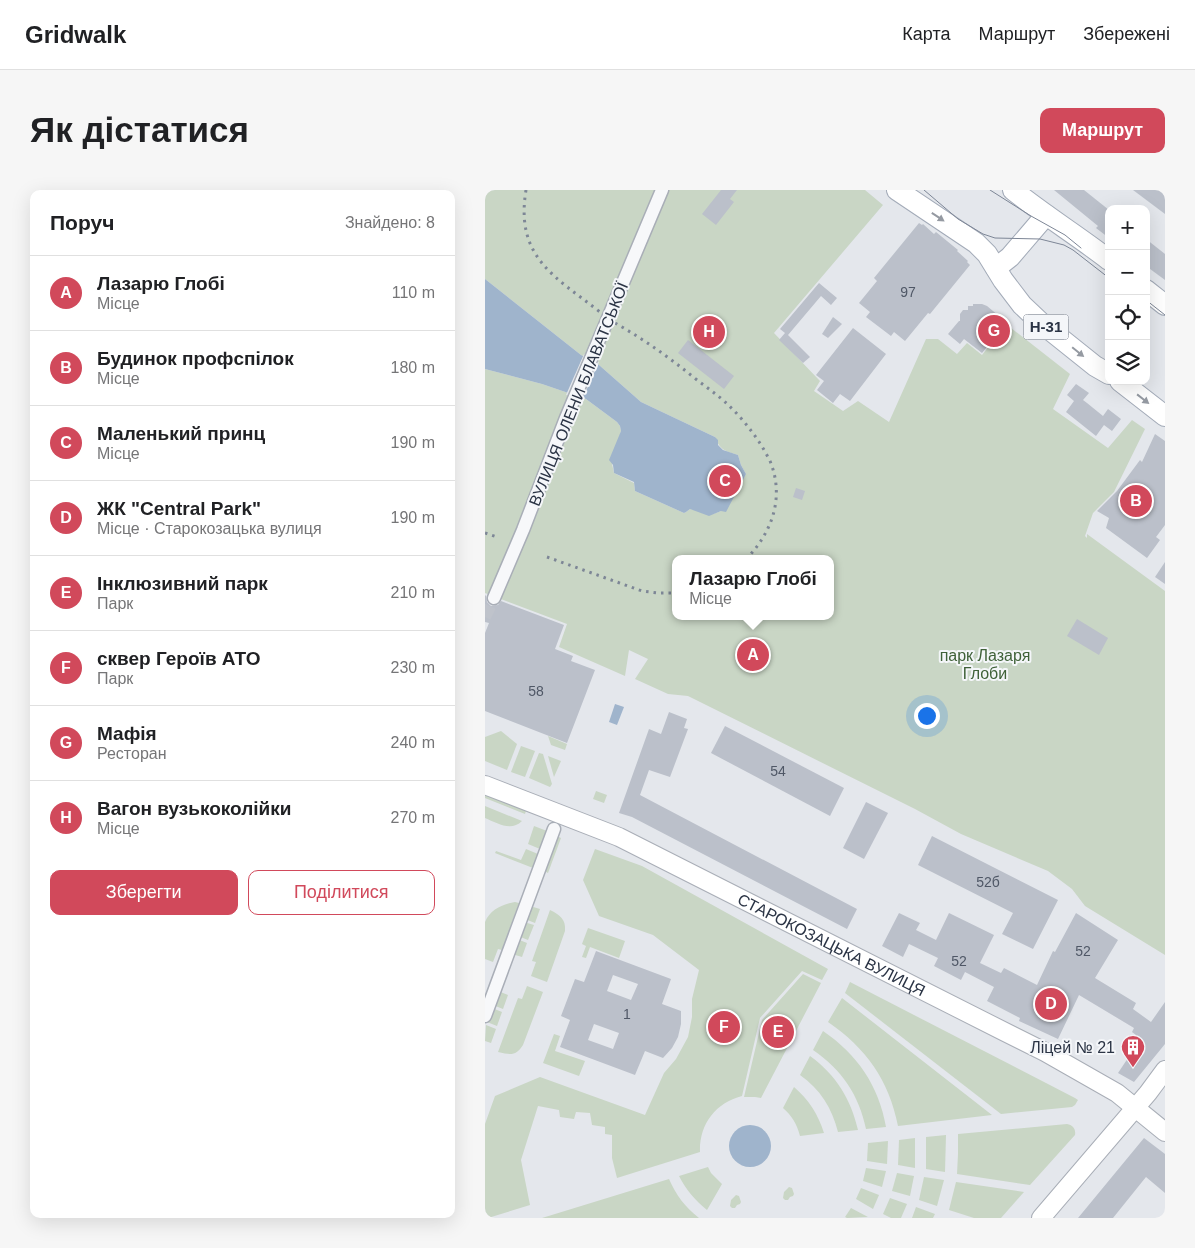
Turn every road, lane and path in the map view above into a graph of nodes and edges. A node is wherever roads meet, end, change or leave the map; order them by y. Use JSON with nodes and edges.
{"nodes":[{"id":1,"x":662,"y":190,"type":"edge"},
{"id":2,"x":897,"y":190,"type":"edge"},
{"id":3,"x":1013,"y":190,"type":"edge"},
{"id":4,"x":1046,"y":215,"type":"junction"},
{"id":5,"x":1105,"y":257,"type":"edge"},
{"id":6,"x":996,"y":268,"type":"junction"},
{"id":7,"x":1150,"y":293,"type":"edge"},
{"id":8,"x":1165,"y":305,"type":"edge"},
{"id":9,"x":1105,"y":372,"type":"edge"},
{"id":10,"x":1125,"y":385,"type":"edge"},
{"id":11,"x":1165,"y":416,"type":"edge"},
{"id":12,"x":494,"y":598,"type":"tunnel mouth"},
{"id":13,"x":485,"y":784,"type":"edge"},
{"id":14,"x":554,"y":829,"type":"dead end"},
{"id":15,"x":485,"y":1016,"type":"edge"},
{"id":16,"x":1165,"y":1070,"type":"edge"},
{"id":17,"x":1135,"y":1107,"type":"junction"},
{"id":18,"x":1165,"y":1132,"type":"edge"},
{"id":19,"x":1041,"y":1218,"type":"edge"}],
"edges":[{"from":1,"to":12,"type":"street","name":"ВУЛИЦЯ ОЛЕНИ БЛАВАТСЬКОЇ"},
{"from":2,"to":6,"type":"main road","one_way":true},
{"from":3,"to":4,"type":"main road"},
{"from":4,"to":5,"type":"main road"},
{"from":4,"to":6,"type":"main road"},
{"from":6,"to":9,"type":"main road","number":"Н-31","one_way":true},
{"from":7,"to":8,"type":"main road"},
{"from":10,"to":11,"type":"main road","one_way":true},
{"from":13,"to":17,"type":"street","name":"СТАРОКОЗАЦЬКА ВУЛИЦЯ"},
{"from":14,"to":15,"type":"street"},
{"from":16,"to":17,"type":"street"},
{"from":17,"to":18,"type":"street","name":"СТАРОКОЗАЦЬКА ВУЛИЦЯ"},
{"from":17,"to":19,"type":"street"}]}
